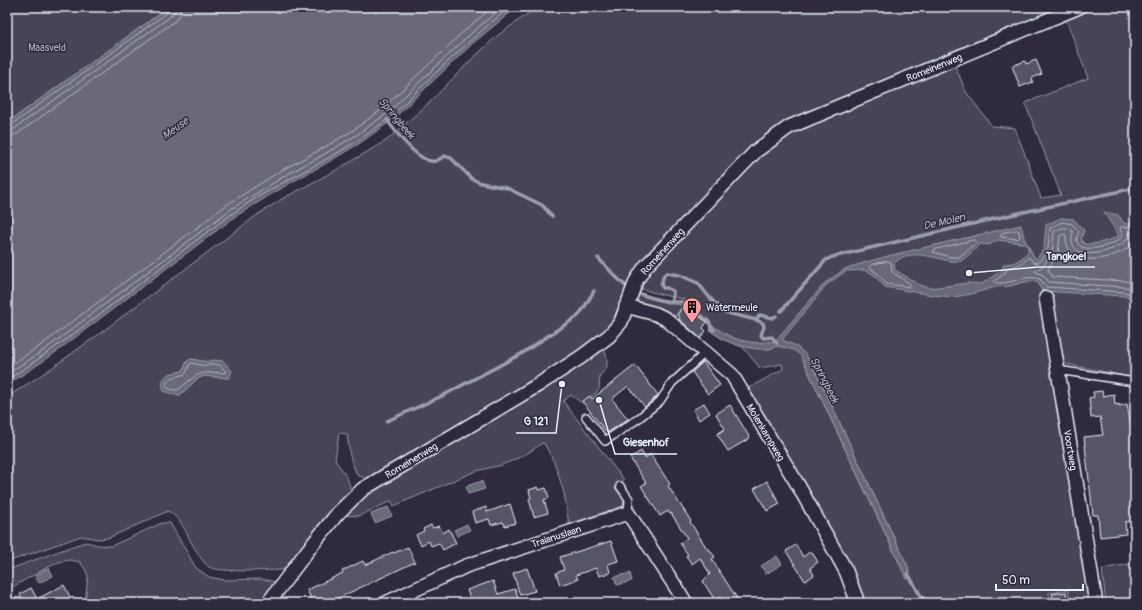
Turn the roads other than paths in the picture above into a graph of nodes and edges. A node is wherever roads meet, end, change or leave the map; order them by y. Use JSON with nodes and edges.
{"nodes":[{"id":1,"x":1079,"y":7,"type":"edge"},
{"id":2,"x":1046,"y":298,"type":"dead end"},
{"id":3,"x":628,"y":301,"type":"junction"},
{"id":4,"x":706,"y":352,"type":"junction"},
{"id":5,"x":1058,"y":370,"type":"junction"},
{"id":6,"x":1135,"y":382,"type":"edge"},
{"id":7,"x":586,"y":417,"type":"dead end"},
{"id":8,"x":620,"y":486,"type":"dead end"},
{"id":9,"x":628,"y":513,"type":"junction"},
{"id":10,"x":268,"y":603,"type":"edge"},
{"id":11,"x":386,"y":603,"type":"edge"},
{"id":12,"x":686,"y":603,"type":"edge"},
{"id":13,"x":858,"y":603,"type":"edge"},
{"id":14,"x":1096,"y":603,"type":"edge"}],
"edges":[{"from":1,"to":3,"type":"street","name":"Romeinenweg"},
{"from":2,"to":5,"type":"street","name":"Voortweg"},
{"from":3,"to":4,"type":"street","name":"Molenkampweg"},
{"from":3,"to":10,"type":"street","name":"Romeinenweg"},
{"from":4,"to":7,"type":"lane"},
{"from":4,"to":13,"type":"street","name":"Molenkampweg"},
{"from":5,"to":6,"type":"lane"},
{"from":5,"to":14,"type":"street","name":"Voortweg"},
{"from":8,"to":9,"type":"lane"},
{"from":9,"to":11,"type":"street","name":"Traianuslaan"},
{"from":9,"to":12,"type":"street"}]}
